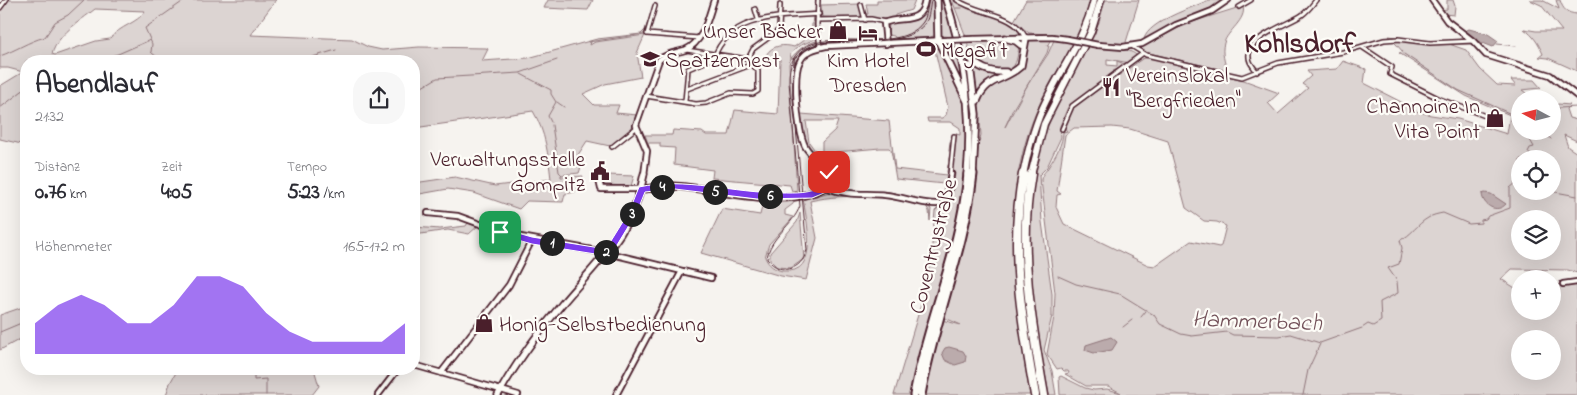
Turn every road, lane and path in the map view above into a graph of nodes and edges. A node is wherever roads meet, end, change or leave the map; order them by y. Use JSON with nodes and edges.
{"nodes":[{"id":1,"x":6,"y":0,"type":"edge"},
{"id":2,"x":714,"y":0,"type":"edge"},
{"id":3,"x":818,"y":0,"type":"edge"},
{"id":4,"x":925,"y":0,"type":"edge"},
{"id":5,"x":936,"y":0,"type":"edge"},
{"id":6,"x":946,"y":0,"type":"edge"},
{"id":7,"x":950,"y":0,"type":"edge"},
{"id":8,"x":957,"y":0,"type":"edge"},
{"id":9,"x":1094,"y":0,"type":"edge"},
{"id":10,"x":1101,"y":0,"type":"edge"},
{"id":11,"x":1228,"y":0,"type":"edge"},
{"id":12,"x":1251,"y":0,"type":"edge"},
{"id":13,"x":1316,"y":0,"type":"edge"},
{"id":14,"x":1432,"y":0,"type":"edge"},
{"id":15,"x":780,"y":5,"type":"dead end"},
{"id":16,"x":861,"y":5,"type":"dead end"},
{"id":17,"x":655,"y":6,"type":"dead end"},
{"id":18,"x":1239,"y":7,"type":"dead end"},
{"id":19,"x":0,"y":8,"type":"edge"},
{"id":20,"x":755,"y":9,"type":"dead end"},
{"id":21,"x":819,"y":14,"type":"junction"},
{"id":22,"x":780,"y":18,"type":"junction"},
{"id":23,"x":758,"y":19,"type":"junction"},
{"id":24,"x":817,"y":20,"type":"junction"},
{"id":25,"x":865,"y":20,"type":"junction"},
{"id":26,"x":885,"y":22,"type":"junction"},
{"id":27,"x":699,"y":38,"type":"junction"},
{"id":28,"x":1005,"y":38,"type":"junction"},
{"id":29,"x":1023,"y":38,"type":"junction"},
{"id":30,"x":938,"y":40,"type":"junction"},
{"id":31,"x":1473,"y":41,"type":"junction"},
{"id":32,"x":886,"y":44,"type":"junction"},
{"id":33,"x":1020,"y":45,"type":"junction"},
{"id":34,"x":1133,"y":46,"type":"junction"},
{"id":35,"x":820,"y":47,"type":"junction"},
{"id":36,"x":1362,"y":47,"type":"junction"},
{"id":37,"x":686,"y":50,"type":"junction"},
{"id":38,"x":716,"y":54,"type":"junction"},
{"id":39,"x":1142,"y":54,"type":"junction"},
{"id":40,"x":967,"y":55,"type":"junction"},
{"id":41,"x":748,"y":59,"type":"junction"},
{"id":42,"x":753,"y":64,"type":"junction"},
{"id":43,"x":1257,"y":72,"type":"junction"},
{"id":44,"x":1222,"y":73,"type":"joint"},
{"id":45,"x":687,"y":88,"type":"junction"},
{"id":46,"x":646,"y":96,"type":"junction"},
{"id":47,"x":1577,"y":96,"type":"edge"},
{"id":48,"x":685,"y":101,"type":"junction"},
{"id":49,"x":973,"y":108,"type":"junction"},
{"id":50,"x":1488,"y":117,"type":"dead end"},
{"id":51,"x":636,"y":128,"type":"junction"},
{"id":52,"x":1062,"y":129,"type":"dead end"},
{"id":53,"x":954,"y":136,"type":"dead end"},
{"id":54,"x":612,"y":147,"type":"dead end"},
{"id":55,"x":598,"y":180,"type":"dead end"},
{"id":56,"x":828,"y":188,"type":"junction"},
{"id":57,"x":642,"y":189,"type":"junction"},
{"id":58,"x":428,"y":213,"type":"dead end"},
{"id":59,"x":532,"y":240,"type":"junction"},
{"id":60,"x":608,"y":253,"type":"junction"},
{"id":61,"x":682,"y":271,"type":"junction"},
{"id":62,"x":711,"y":278,"type":"dead end"},
{"id":63,"x":1577,"y":282,"type":"edge"},
{"id":64,"x":1563,"y":284,"type":"dead end"},
{"id":65,"x":420,"y":367,"type":"edge"},
{"id":66,"x":441,"y":373,"type":"junction"},
{"id":67,"x":393,"y":375,"type":"edge"},
{"id":68,"x":499,"y":392,"type":"edge"},
{"id":69,"x":378,"y":395,"type":"edge"},
{"id":70,"x":518,"y":395,"type":"edge"},
{"id":71,"x":616,"y":395,"type":"edge"},
{"id":72,"x":914,"y":395,"type":"edge"},
{"id":73,"x":921,"y":395,"type":"edge"},
{"id":74,"x":1035,"y":395,"type":"edge"},
{"id":75,"x":1044,"y":395,"type":"edge"}],
"edges":[{"from":1,"to":19,"type":"street"},
{"from":2,"to":27,"type":"street"},
{"from":3,"to":21,"type":"street"},
{"from":4,"to":26,"type":"street"},
{"from":5,"to":30,"type":"highway"},
{"from":6,"to":49,"type":"highway","name":"Coventrystraße"},
{"from":7,"to":40,"type":"highway"},
{"from":8,"to":29,"type":"street"},
{"from":9,"to":74,"type":"highway"},
{"from":10,"to":75,"type":"highway"},
{"from":11,"to":34,"type":"street"},
{"from":12,"to":18,"type":"street"},
{"from":13,"to":43,"type":"street"},
{"from":14,"to":31,"type":"street"},
{"from":15,"to":22,"type":"street"},
{"from":16,"to":25,"type":"street"},
{"from":17,"to":27,"type":"street"},
{"from":20,"to":23,"type":"street"},
{"from":21,"to":22,"type":"street"},
{"from":21,"to":24,"type":"street"},
{"from":22,"to":23,"type":"street"},
{"from":22,"to":41,"type":"street"},
{"from":23,"to":38,"type":"street"},
{"from":24,"to":25,"type":"street"},
{"from":24,"to":35,"type":"street"},
{"from":25,"to":26,"type":"street"},
{"from":26,"to":32,"type":"street"},
{"from":27,"to":37,"type":"street"},
{"from":28,"to":29,"type":"street"},
{"from":28,"to":30,"type":"street","bridge":true},
{"from":28,"to":33,"type":"highway"},
{"from":29,"to":33,"type":"highway"},
{"from":29,"to":34,"type":"street","bridge":true},
{"from":29,"to":49,"type":"highway"},
{"from":30,"to":32,"type":"street"},
{"from":30,"to":49,"type":"highway"},
{"from":31,"to":36,"type":"street"},
{"from":31,"to":47,"type":"street"},
{"from":32,"to":35,"type":"street"},
{"from":33,"to":40,"type":"highway"},
{"from":34,"to":39,"type":"street"},
{"from":35,"to":56,"type":"street"},
{"from":36,"to":43,"type":"street"},
{"from":36,"to":50,"type":"street"},
{"from":37,"to":38,"type":"street"},
{"from":37,"to":46,"type":"street"},
{"from":38,"to":41,"type":"street"},
{"from":38,"to":45,"type":"street"},
{"from":39,"to":44,"type":"street"},
{"from":39,"to":52,"type":"street"},
{"from":40,"to":49,"type":"highway"},
{"from":41,"to":42,"type":"street"},
{"from":42,"to":45,"type":"street"},
{"from":42,"to":48,"type":"street"},
{"from":43,"to":44,"type":"street"},
{"from":45,"to":48,"type":"street"},
{"from":46,"to":48,"type":"street"},
{"from":46,"to":51,"type":"street"},
{"from":49,"to":72,"type":"highway","name":"Coventrystraße"},
{"from":49,"to":73,"type":"highway"},
{"from":51,"to":54,"type":"street"},
{"from":51,"to":57,"type":"street"},
{"from":53,"to":56,"type":"street"},
{"from":55,"to":57,"type":"street"},
{"from":56,"to":57,"type":"street"},
{"from":57,"to":60,"type":"street"},
{"from":58,"to":59,"type":"street"},
{"from":59,"to":60,"type":"street"},
{"from":59,"to":66,"type":"street"},
{"from":60,"to":61,"type":"street"},
{"from":60,"to":68,"type":"street"},
{"from":61,"to":62,"type":"street"},
{"from":61,"to":71,"type":"street"},
{"from":63,"to":64,"type":"street"},
{"from":65,"to":66,"type":"street"},
{"from":66,"to":68,"type":"street"},
{"from":67,"to":69,"type":"street"},
{"from":68,"to":70,"type":"street"}]}
